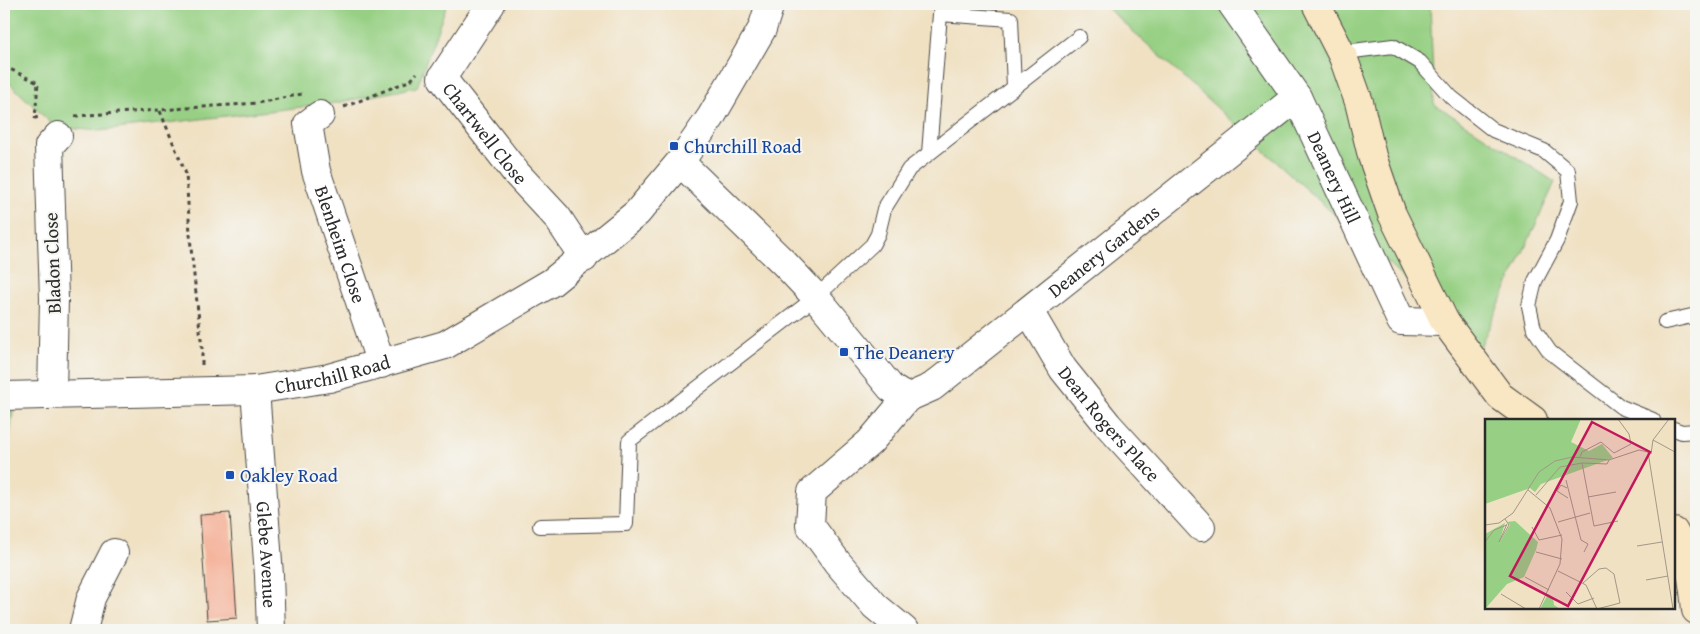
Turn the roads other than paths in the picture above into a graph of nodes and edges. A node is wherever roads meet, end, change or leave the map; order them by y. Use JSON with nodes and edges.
{"nodes":[{"id":1,"x":490,"y":4,"type":"edge"},
{"id":2,"x":770,"y":4,"type":"edge"},
{"id":3,"x":1232,"y":4,"type":"edge"},
{"id":4,"x":1316,"y":4,"type":"edge"},
{"id":5,"x":1079,"y":37,"type":"dead end"},
{"id":6,"x":1343,"y":57,"type":"junction"},
{"id":7,"x":1014,"y":87,"type":"junction"},
{"id":8,"x":1297,"y":97,"type":"junction"},
{"id":9,"x":310,"y":120,"type":"road end"},
{"id":10,"x":59,"y":123,"type":"road end"},
{"id":11,"x":930,"y":153,"type":"junction"},
{"id":12,"x":680,"y":162,"type":"junction"},
{"id":13,"x":584,"y":258,"type":"junction"},
{"id":14,"x":816,"y":297,"type":"junction"},
{"id":15,"x":1029,"y":310,"type":"junction"},
{"id":16,"x":1696,"y":315,"type":"edge"},
{"id":17,"x":1445,"y":322,"type":"junction"},
{"id":18,"x":1665,"y":322,"type":"dead end"},
{"id":19,"x":382,"y":364,"type":"junction"},
{"id":20,"x":255,"y":390,"type":"junction"},
{"id":21,"x":52,"y":394,"type":"junction"},
{"id":22,"x":4,"y":396,"type":"edge"},
{"id":23,"x":907,"y":398,"type":"junction"},
{"id":24,"x":1532,"y":419,"type":"edge"},
{"id":25,"x":1651,"y":419,"type":"edge"},
{"id":26,"x":1675,"y":429,"type":"edge"},
{"id":27,"x":1696,"y":430,"type":"edge"},
{"id":28,"x":540,"y":526,"type":"dead end"},
{"id":29,"x":1201,"y":527,"type":"dead end"},
{"id":30,"x":1675,"y":533,"type":"edge"},
{"id":31,"x":114,"y":553,"type":"dead end"},
{"id":32,"x":1692,"y":558,"type":"edge"},
{"id":33,"x":1696,"y":610,"type":"edge"},
{"id":34,"x":1696,"y":626,"type":"edge"},
{"id":35,"x":82,"y":630,"type":"edge"},
{"id":36,"x":271,"y":630,"type":"edge"},
{"id":37,"x":904,"y":630,"type":"edge"},
{"id":38,"x":1695,"y":630,"type":"edge"}],
"edges":[{"from":1,"to":13,"type":"street","name":"Chartwell Close"},
{"from":2,"to":12,"type":"street","name":"Churchill Road"},
{"from":3,"to":8,"type":"street","name":"Deanery Hill"},
{"from":4,"to":6,"type":"main road","name":"Deanery Hill"},
{"from":5,"to":7,"type":"lane"},
{"from":6,"to":17,"type":"main road","name":"Deanery Hill"},
{"from":6,"to":25,"type":"lane"},
{"from":7,"to":11,"type":"lane"},
{"from":7,"to":11,"type":"lane"},
{"from":8,"to":15,"type":"street","name":"Deanery Gardens"},
{"from":8,"to":17,"type":"street","name":"Deanery Hill"},
{"from":9,"to":19,"type":"street","name":"Blenheim Close"},
{"from":10,"to":21,"type":"street","name":"Bladon Close"},
{"from":11,"to":14,"type":"lane"},
{"from":12,"to":13,"type":"street","name":"Churchill Road"},
{"from":12,"to":14,"type":"street"},
{"from":13,"to":19,"type":"street","name":"Churchill Road"},
{"from":14,"to":23,"type":"street"},
{"from":14,"to":28,"type":"lane"},
{"from":15,"to":23,"type":"street","name":"Deanery Gardens"},
{"from":15,"to":29,"type":"street","name":"Dean Rogers Place"},
{"from":16,"to":18,"type":"lane"},
{"from":17,"to":24,"type":"main road","name":"Deanery Hill"},
{"from":19,"to":20,"type":"street","name":"Churchill Road"},
{"from":20,"to":21,"type":"street","name":"Churchill Road"},
{"from":20,"to":36,"type":"street","name":"Glebe Avenue"},
{"from":21,"to":22,"type":"street","name":"Churchill Road"},
{"from":23,"to":37,"type":"street","name":"Deanery Gardens"},
{"from":26,"to":27,"type":"lane"},
{"from":30,"to":32,"type":"main road"},
{"from":31,"to":35,"type":"street"},
{"from":32,"to":33,"type":"main road"},
{"from":34,"to":38,"type":"main road"}]}
